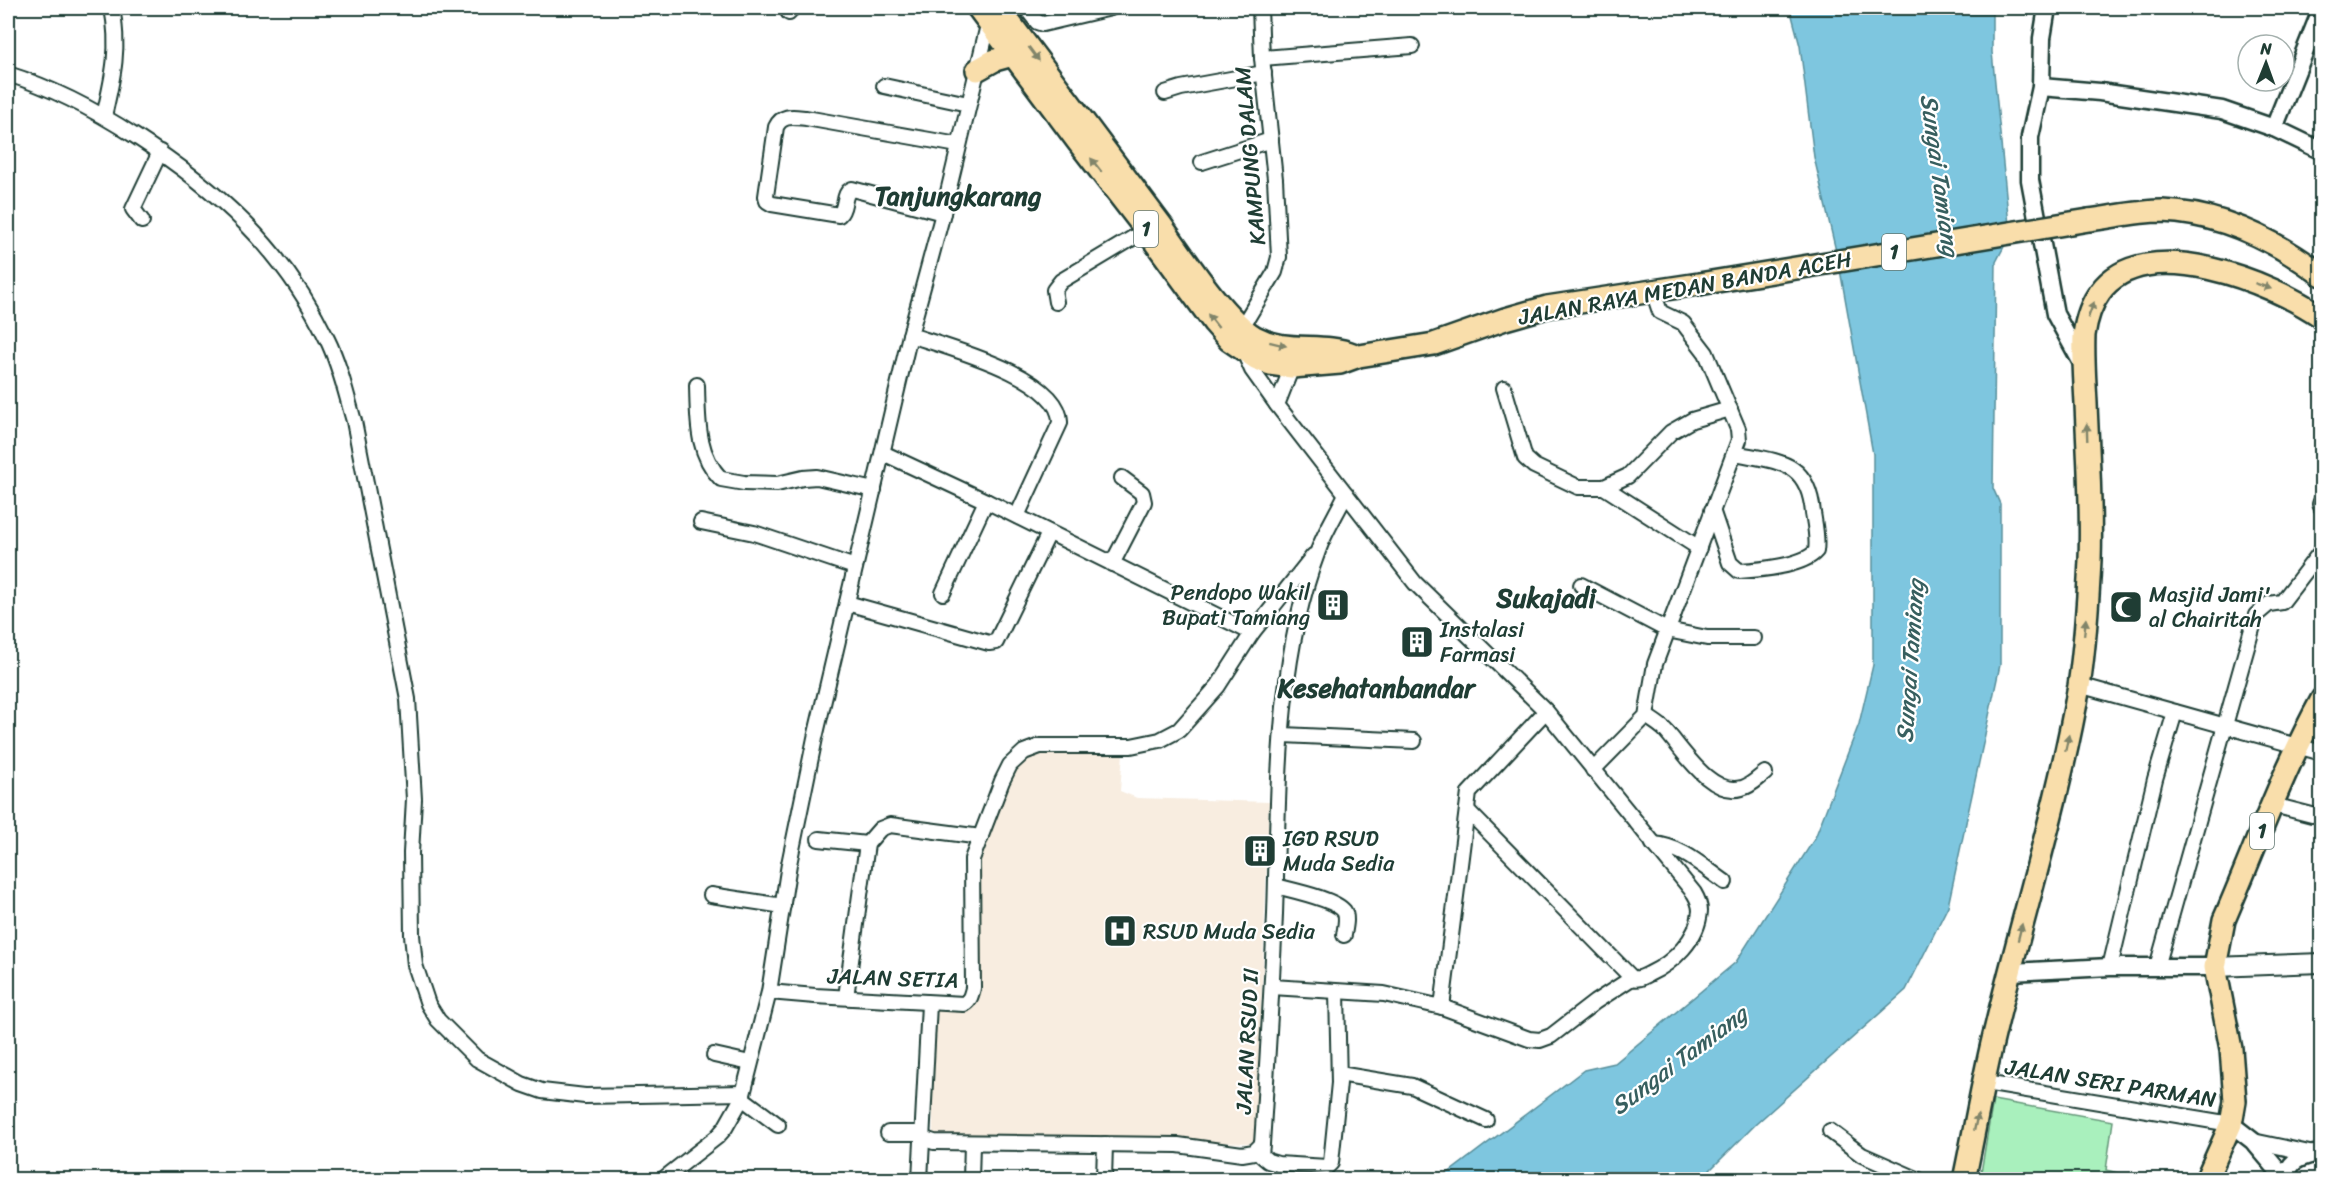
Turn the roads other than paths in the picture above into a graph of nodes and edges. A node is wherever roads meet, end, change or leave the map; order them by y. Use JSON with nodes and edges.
{"nodes":[{"id":1,"x":112,"y":8,"type":"edge"},
{"id":2,"x":1026,"y":8,"type":"edge"},
{"id":3,"x":1111,"y":8,"type":"edge"},
{"id":4,"x":1260,"y":8,"type":"edge"},
{"id":5,"x":2047,"y":8,"type":"edge"},
{"id":6,"x":2322,"y":8,"type":"edge"},
{"id":7,"x":998,"y":12,"type":"edge"},
{"id":8,"x":1412,"y":46,"type":"dead end"},
{"id":9,"x":1013,"y":55,"type":"junction"},
{"id":10,"x":1262,"y":58,"type":"junction"},
{"id":11,"x":977,"y":70,"type":"junction"},
{"id":12,"x":1264,"y":73,"type":"junction"},
{"id":13,"x":8,"y":74,"type":"edge"},
{"id":14,"x":884,"y":86,"type":"dead end"},
{"id":15,"x":2041,"y":87,"type":"junction"},
{"id":16,"x":1165,"y":93,"type":"dead end"},
{"id":17,"x":968,"y":104,"type":"junction"},
{"id":18,"x":104,"y":116,"type":"junction"},
{"id":19,"x":2274,"y":128,"type":"junction"},
{"id":20,"x":1085,"y":138,"type":"junction"},
{"id":21,"x":1271,"y":140,"type":"junction"},
{"id":22,"x":958,"y":145,"type":"junction"},
{"id":23,"x":2322,"y":151,"type":"edge"},
{"id":24,"x":160,"y":153,"type":"junction"},
{"id":25,"x":1202,"y":162,"type":"dead end"},
{"id":26,"x":943,"y":213,"type":"junction"},
{"id":27,"x":142,"y":221,"type":"dead end"},
{"id":28,"x":1146,"y":230,"type":"junction"},
{"id":29,"x":2322,"y":275,"type":"edge"},
{"id":30,"x":1653,"y":291,"type":"junction"},
{"id":31,"x":1056,"y":302,"type":"dead end"},
{"id":32,"x":2322,"y":317,"type":"edge"},
{"id":33,"x":1242,"y":327,"type":"junction"},
{"id":34,"x":910,"y":335,"type":"junction"},
{"id":35,"x":1244,"y":352,"type":"junction"},
{"id":36,"x":1359,"y":356,"type":"junction"},
{"id":37,"x":1292,"y":367,"type":"junction"},
{"id":38,"x":2084,"y":367,"type":"junction"},
{"id":39,"x":697,"y":385,"type":"dead end"},
{"id":40,"x":1504,"y":388,"type":"dead end"},
{"id":41,"x":1277,"y":405,"type":"junction"},
{"id":42,"x":1730,"y":409,"type":"junction"},
{"id":43,"x":884,"y":453,"type":"junction"},
{"id":44,"x":1734,"y":453,"type":"junction"},
{"id":45,"x":1122,"y":478,"type":"dead end"},
{"id":46,"x":1604,"y":487,"type":"junction"},
{"id":47,"x":874,"y":490,"type":"junction"},
{"id":48,"x":1346,"y":494,"type":"junction"},
{"id":49,"x":2322,"y":499,"type":"edge"},
{"id":50,"x":986,"y":501,"type":"junction"},
{"id":51,"x":2322,"y":509,"type":"edge"},
{"id":52,"x":1712,"y":510,"type":"junction"},
{"id":53,"x":1017,"y":516,"type":"junction"},
{"id":54,"x":701,"y":522,"type":"dead end"},
{"id":55,"x":1049,"y":533,"type":"junction"},
{"id":56,"x":1699,"y":548,"type":"junction"},
{"id":57,"x":1318,"y":550,"type":"junction"},
{"id":58,"x":2322,"y":550,"type":"edge"},
{"id":59,"x":1112,"y":564,"type":"junction"},
{"id":60,"x":855,"y":567,"type":"junction"},
{"id":61,"x":1581,"y":585,"type":"dead end"},
{"id":62,"x":943,"y":593,"type":"dead end"},
{"id":63,"x":847,"y":603,"type":"junction"},
{"id":64,"x":1667,"y":630,"type":"junction"},
{"id":65,"x":1252,"y":633,"type":"junction"},
{"id":66,"x":1754,"y":638,"type":"dead end"},
{"id":67,"x":2079,"y":685,"type":"junction"},
{"id":68,"x":2322,"y":699,"type":"edge"},
{"id":69,"x":1546,"y":711,"type":"junction"},
{"id":70,"x":2175,"y":712,"type":"junction"},
{"id":71,"x":1646,"y":716,"type":"junction"},
{"id":72,"x":2226,"y":726,"type":"junction"},
{"id":73,"x":1283,"y":735,"type":"junction"},
{"id":74,"x":1414,"y":741,"type":"dead end"},
{"id":75,"x":2296,"y":746,"type":"junction"},
{"id":76,"x":2322,"y":753,"type":"edge"},
{"id":77,"x":1593,"y":770,"type":"junction"},
{"id":78,"x":1765,"y":773,"type":"dead end"},
{"id":79,"x":2273,"y":805,"type":"junction"},
{"id":80,"x":1467,"y":810,"type":"junction"},
{"id":81,"x":2312,"y":815,"type":"dead end"},
{"id":82,"x":981,"y":837,"type":"junction"},
{"id":83,"x":819,"y":839,"type":"dead end"},
{"id":84,"x":867,"y":844,"type":"junction"},
{"id":85,"x":1653,"y":844,"type":"junction"},
{"id":86,"x":1725,"y":882,"type":"dead end"},
{"id":87,"x":1276,"y":886,"type":"junction"},
{"id":88,"x":711,"y":895,"type":"dead end"},
{"id":89,"x":783,"y":906,"type":"junction"},
{"id":90,"x":1344,"y":935,"type":"dead end"},
{"id":91,"x":2322,"y":963,"type":"edge"},
{"id":92,"x":2110,"y":967,"type":"junction"},
{"id":93,"x":2157,"y":967,"type":"junction"},
{"id":94,"x":2215,"y":967,"type":"junction"},
{"id":95,"x":2010,"y":972,"type":"junction"},
{"id":96,"x":1632,"y":978,"type":"junction"},
{"id":97,"x":1272,"y":987,"type":"junction"},
{"id":98,"x":769,"y":992,"type":"junction"},
{"id":99,"x":1337,"y":992,"type":"junction"},
{"id":100,"x":846,"y":997,"type":"junction"},
{"id":101,"x":929,"y":1004,"type":"junction"},
{"id":102,"x":1442,"y":1007,"type":"junction"},
{"id":103,"x":714,"y":1055,"type":"dead end"},
{"id":104,"x":750,"y":1063,"type":"junction"},
{"id":105,"x":1339,"y":1074,"type":"junction"},
{"id":106,"x":1985,"y":1083,"type":"junction"},
{"id":107,"x":742,"y":1095,"type":"junction"},
{"id":108,"x":1486,"y":1120,"type":"dead end"},
{"id":109,"x":2231,"y":1124,"type":"junction"},
{"id":110,"x":778,"y":1125,"type":"dead end"},
{"id":111,"x":1830,"y":1131,"type":"dead end"},
{"id":112,"x":888,"y":1133,"type":"dead end"},
{"id":113,"x":921,"y":1133,"type":"junction"},
{"id":114,"x":2253,"y":1142,"type":"junction"},
{"id":115,"x":972,"y":1143,"type":"junction"},
{"id":116,"x":1105,"y":1144,"type":"junction"},
{"id":117,"x":1262,"y":1144,"type":"junction"},
{"id":118,"x":2318,"y":1155,"type":"edge"},
{"id":119,"x":663,"y":1179,"type":"edge"},
{"id":120,"x":920,"y":1179,"type":"edge"},
{"id":121,"x":971,"y":1179,"type":"edge"},
{"id":122,"x":1104,"y":1179,"type":"edge"},
{"id":123,"x":1919,"y":1179,"type":"edge"},
{"id":124,"x":1964,"y":1179,"type":"edge"},
{"id":125,"x":2206,"y":1179,"type":"edge"}],
"edges":[{"from":1,"to":18,"type":"street"},
{"from":2,"to":3,"type":"street"},
{"from":4,"to":10,"type":"street","name":"KAMPUNG DALAM"},
{"from":5,"to":15,"type":"street"},
{"from":6,"to":19,"type":"street"},
{"from":7,"to":9,"type":"highway","name":"JALAN RAYA MEDAN BANDA ACEH","number":"1"},
{"from":7,"to":11,"type":"street"},
{"from":7,"to":20,"type":"highway","name":"JALAN RAYA MEDAN BANDA ACEH","number":"1","one_way":true},
{"from":8,"to":10,"type":"street"},
{"from":9,"to":11,"type":"highway"},
{"from":9,"to":20,"type":"highway","name":"JALAN RAYA MEDAN BANDA ACEH","number":"1"},
{"from":10,"to":12,"type":"street","name":"KAMPUNG DALAM"},
{"from":11,"to":17,"type":"street"},
{"from":12,"to":16,"type":"street"},
{"from":12,"to":21,"type":"street","name":"KAMPUNG DALAM"},
{"from":13,"to":18,"type":"street"},
{"from":14,"to":17,"type":"street"},
{"from":15,"to":19,"type":"street"},
{"from":15,"to":38,"type":"street"},
{"from":17,"to":22,"type":"street"},
{"from":18,"to":24,"type":"street"},
{"from":19,"to":23,"type":"street"},
{"from":28,"to":20,"type":"highway","name":"JALAN RAYA MEDAN BANDA ACEH","number":"1","one_way":true},
{"from":20,"to":33,"type":"highway","name":"JALAN RAYA MEDAN BANDA ACEH","number":"1"},
{"from":21,"to":25,"type":"street"},
{"from":21,"to":33,"type":"street","name":"KAMPUNG DALAM"},
{"from":22,"to":26,"type":"street"},
{"from":22,"to":26,"type":"street"},
{"from":24,"to":27,"type":"street"},
{"from":24,"to":107,"type":"street"},
{"from":26,"to":34,"type":"street"},
{"from":28,"to":31,"type":"street"},
{"from":35,"to":28,"type":"highway","name":"JALAN RAYA MEDAN BANDA ACEH","number":"1","one_way":true},
{"from":29,"to":30,"type":"highway","name":"JALAN RAYA MEDAN BANDA ACEH","number":"1","bridge":true},
{"from":30,"to":36,"type":"highway","name":"JALAN RAYA MEDAN BANDA ACEH","number":"1"},
{"from":30,"to":42,"type":"street"},
{"from":38,"to":32,"type":"highway","one_way":true},
{"from":33,"to":36,"type":"highway","name":"JALAN RAYA MEDAN BANDA ACEH","number":"1","one_way":true},
{"from":34,"to":43,"type":"street"},
{"from":34,"to":53,"type":"street"},
{"from":35,"to":37,"type":"highway","name":"JALAN RAYA MEDAN BANDA ACEH","number":"1"},
{"from":35,"to":41,"type":"street"},
{"from":36,"to":37,"type":"highway","name":"JALAN RAYA MEDAN BANDA ACEH","number":"1"},
{"from":37,"to":41,"type":"street"},
{"from":67,"to":38,"type":"highway","one_way":true},
{"from":39,"to":47,"type":"street"},
{"from":40,"to":46,"type":"street"},
{"from":41,"to":48,"type":"street"},
{"from":42,"to":44,"type":"street"},
{"from":42,"to":46,"type":"street"},
{"from":43,"to":47,"type":"street"},
{"from":43,"to":50,"type":"street"},
{"from":44,"to":52,"type":"street"},
{"from":44,"to":52,"type":"street"},
{"from":45,"to":59,"type":"street"},
{"from":46,"to":56,"type":"street"},
{"from":47,"to":60,"type":"street"},
{"from":48,"to":57,"type":"street","name":"JALAN RSUD II"},
{"from":48,"to":69,"type":"street"},
{"from":49,"to":51,"type":"street"},
{"from":50,"to":53,"type":"street"},
{"from":50,"to":62,"type":"street"},
{"from":52,"to":56,"type":"street"},
{"from":53,"to":55,"type":"street"},
{"from":54,"to":60,"type":"street"},
{"from":55,"to":59,"type":"street"},
{"from":55,"to":63,"type":"street"},
{"from":56,"to":64,"type":"street"},
{"from":57,"to":65,"type":"street","name":"JALAN SETIA"},
{"from":57,"to":73,"type":"street","name":"JALAN RSUD II"},
{"from":58,"to":72,"type":"street"},
{"from":59,"to":65,"type":"street"},
{"from":60,"to":63,"type":"street"},
{"from":61,"to":64,"type":"street"},
{"from":63,"to":89,"type":"street"},
{"from":64,"to":66,"type":"street"},
{"from":64,"to":71,"type":"street"},
{"from":65,"to":82,"type":"street","name":"JALAN SETIA"},
{"from":67,"to":70,"type":"street"},
{"from":95,"to":67,"type":"highway","one_way":true},
{"from":68,"to":75,"type":"highway","number":"1"},
{"from":69,"to":77,"type":"street"},
{"from":69,"to":80,"type":"street"},
{"from":70,"to":72,"type":"street"},
{"from":70,"to":92,"type":"street"},
{"from":71,"to":77,"type":"street"},
{"from":71,"to":78,"type":"street"},
{"from":72,"to":75,"type":"street"},
{"from":72,"to":93,"type":"street"},
{"from":73,"to":74,"type":"street"},
{"from":73,"to":87,"type":"street","name":"JALAN RSUD II"},
{"from":75,"to":76,"type":"street"},
{"from":75,"to":79,"type":"highway","number":"1"},
{"from":77,"to":85,"type":"street"},
{"from":79,"to":81,"type":"street"},
{"from":79,"to":94,"type":"highway","number":"1"},
{"from":80,"to":96,"type":"street"},
{"from":80,"to":102,"type":"street"},
{"from":82,"to":84,"type":"street"},
{"from":82,"to":101,"type":"street","name":"JALAN SETIA"},
{"from":83,"to":84,"type":"street"},
{"from":84,"to":100,"type":"street"},
{"from":85,"to":86,"type":"street"},
{"from":85,"to":96,"type":"street"},
{"from":87,"to":90,"type":"street"},
{"from":87,"to":97,"type":"street","name":"JALAN RSUD II"},
{"from":88,"to":89,"type":"street"},
{"from":89,"to":98,"type":"street"},
{"from":91,"to":94,"type":"main road"},
{"from":92,"to":93,"type":"street"},
{"from":92,"to":95,"type":"street"},
{"from":93,"to":94,"type":"street"},
{"from":94,"to":109,"type":"highway","number":"1"},
{"from":95,"to":106,"type":"highway"},
{"from":96,"to":102,"type":"street"},
{"from":97,"to":99,"type":"street"},
{"from":97,"to":117,"type":"street","name":"JALAN RSUD II"},
{"from":98,"to":100,"type":"street","name":"JALAN SETIA"},
{"from":98,"to":104,"type":"street"},
{"from":99,"to":102,"type":"street"},
{"from":99,"to":105,"type":"street"},
{"from":100,"to":101,"type":"street","name":"JALAN SETIA"},
{"from":101,"to":113,"type":"street"},
{"from":103,"to":104,"type":"street"},
{"from":104,"to":107,"type":"street"},
{"from":105,"to":108,"type":"street"},
{"from":105,"to":117,"type":"street"},
{"from":106,"to":109,"type":"street","name":"JALAN SERI PARMAN"},
{"from":124,"to":106,"type":"highway","one_way":true},
{"from":107,"to":110,"type":"street"},
{"from":107,"to":119,"type":"street"},
{"from":109,"to":114,"type":"street"},
{"from":109,"to":125,"type":"highway","number":"1"},
{"from":111,"to":123,"type":"street"},
{"from":112,"to":113,"type":"street","name":"JALAN RSUD II"},
{"from":113,"to":115,"type":"street","name":"JALAN RSUD II"},
{"from":113,"to":120,"type":"street"},
{"from":114,"to":118,"type":"street"},
{"from":114,"to":118,"type":"street"},
{"from":115,"to":116,"type":"street","name":"JALAN RSUD II"},
{"from":115,"to":121,"type":"street"},
{"from":116,"to":117,"type":"street","name":"JALAN RSUD II"},
{"from":116,"to":122,"type":"street"}]}
